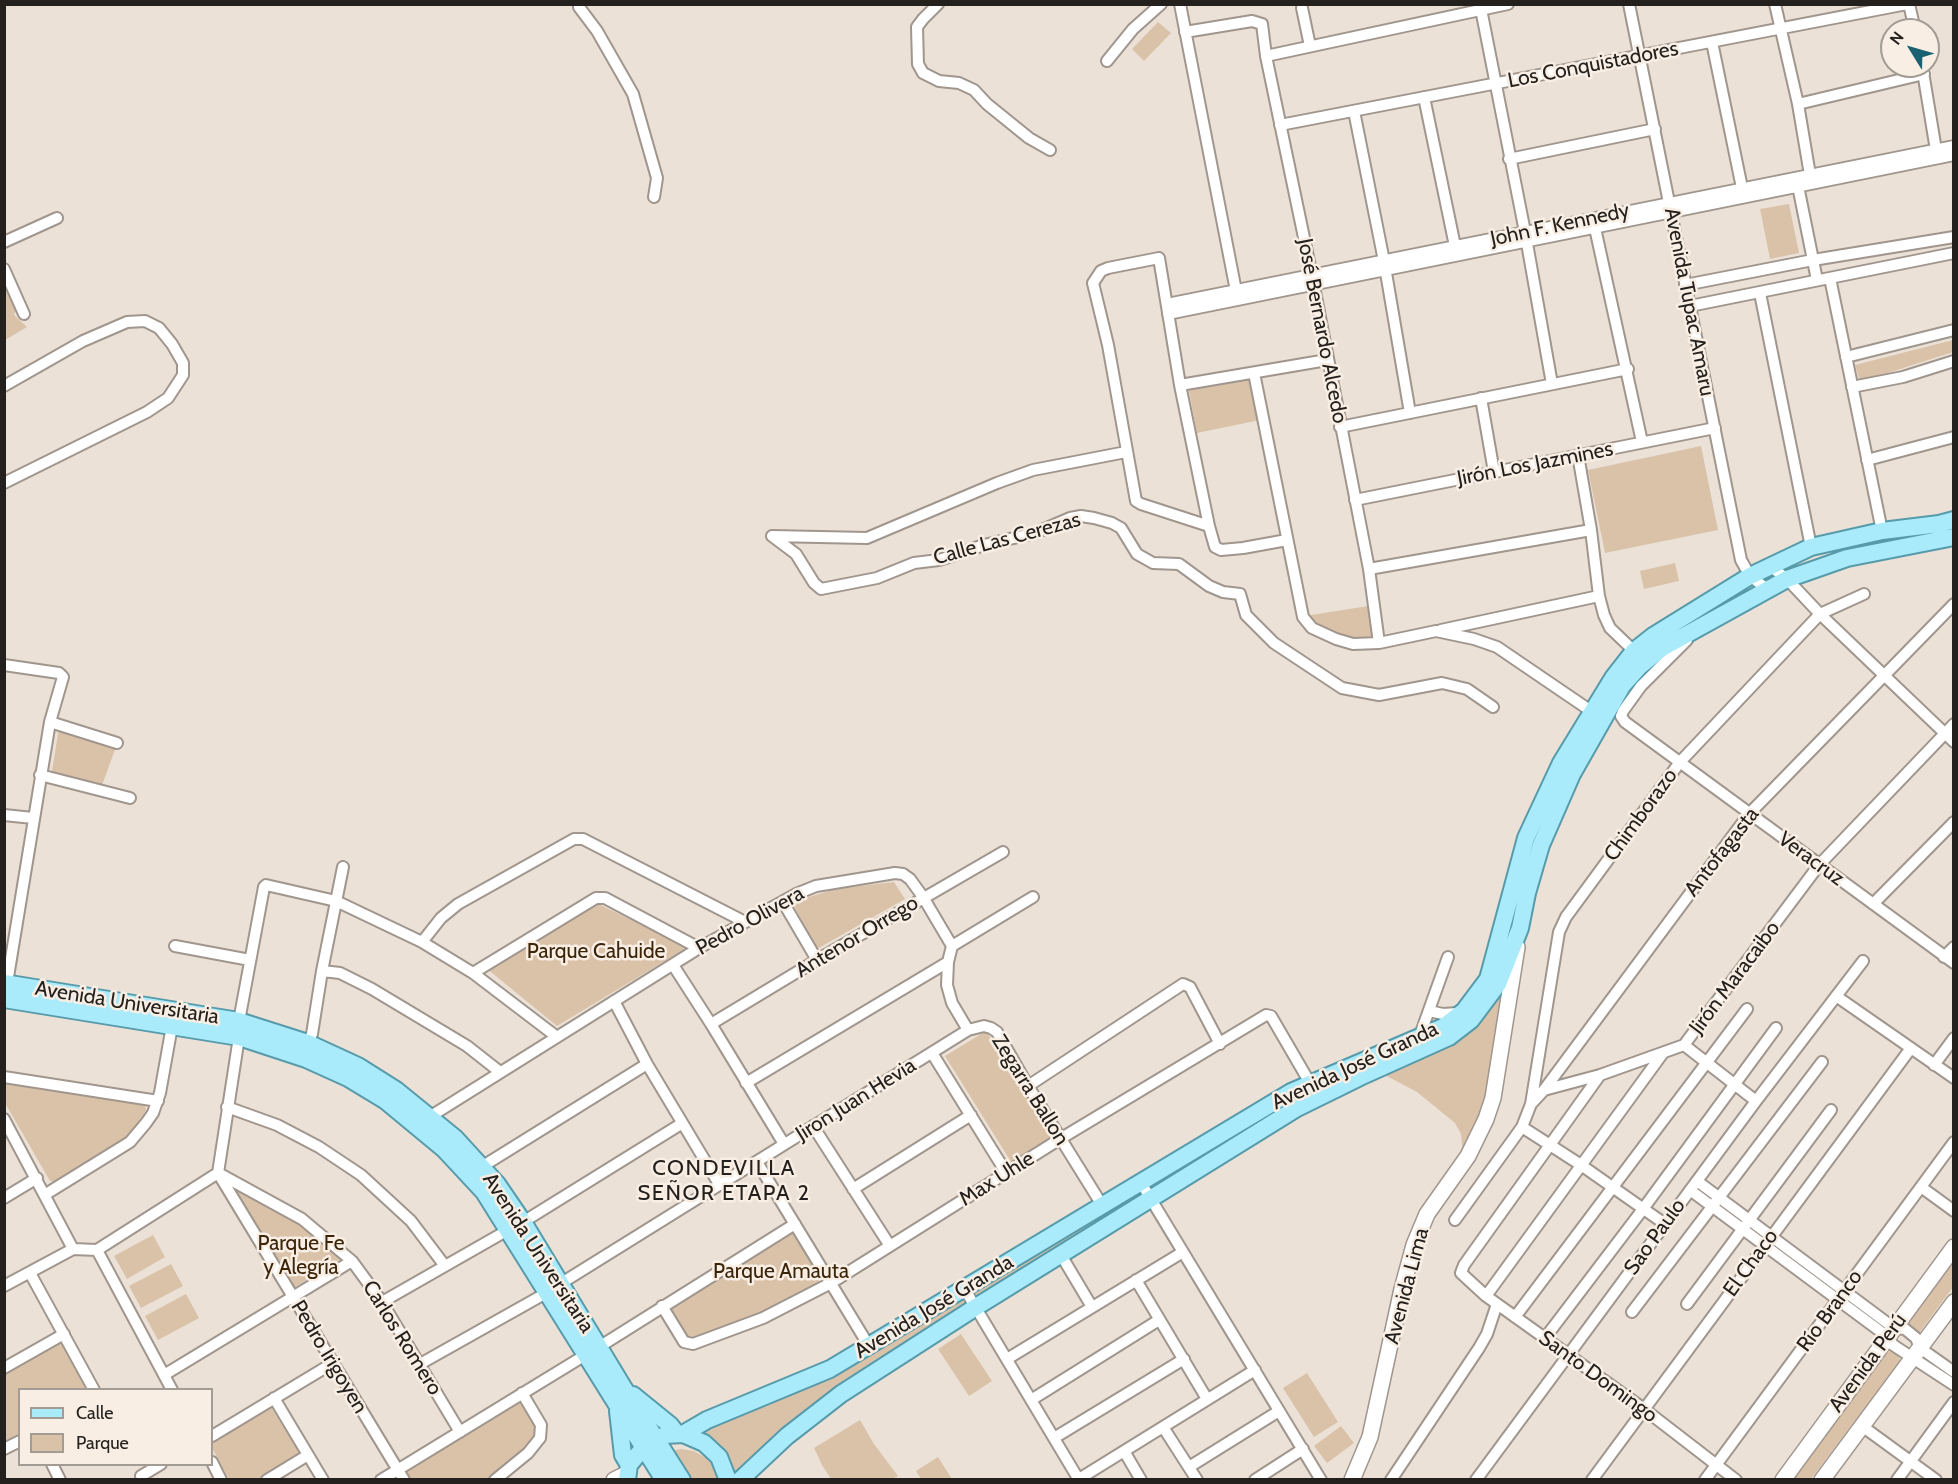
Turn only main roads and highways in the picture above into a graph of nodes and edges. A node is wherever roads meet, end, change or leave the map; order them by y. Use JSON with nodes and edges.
{"nodes":[{"id":1,"x":1953,"y":520,"type":"edge"},
{"id":2,"x":1953,"y":537,"type":"edge"},
{"id":3,"x":1520,"y":928,"type":"junction"},
{"id":4,"x":5,"y":988,"type":"edge"},
{"id":5,"x":239,"y":1029,"type":"junction"},
{"id":6,"x":516,"y":1226,"type":"junction"},
{"id":7,"x":1953,"y":1247,"type":"edge"},
{"id":8,"x":1953,"y":1302,"type":"edge"},
{"id":9,"x":593,"y":1351,"type":"junction"},
{"id":10,"x":623,"y":1388,"type":"junction"},
{"id":11,"x":617,"y":1404,"type":"junction"},
{"id":12,"x":680,"y":1434,"type":"junction"},
{"id":13,"x":650,"y":1443,"type":"junction"},
{"id":14,"x":624,"y":1475,"type":"edge"},
{"id":15,"x":664,"y":1479,"type":"edge"},
{"id":16,"x":682,"y":1479,"type":"edge"},
{"id":17,"x":728,"y":1479,"type":"edge"},
{"id":18,"x":740,"y":1479,"type":"edge"},
{"id":19,"x":1352,"y":1479,"type":"edge"},
{"id":20,"x":1783,"y":1479,"type":"edge"},
{"id":21,"x":1822,"y":1479,"type":"edge"}],
"edges":[{"from":1,"to":12,"type":"main road","name":"Avenida José Granda"},
{"from":2,"to":3,"type":"main road","name":"Avenida José Granda"},
{"from":3,"to":18,"type":"main road","name":"Avenida José Granda"},
{"from":3,"to":19,"type":"main road","name":"Avenida Lima"},
{"from":4,"to":5,"type":"main road","name":"Avenida Universitaria"},
{"from":4,"to":5,"type":"main road","name":"Avenida Universitaria"},
{"from":5,"to":6,"type":"main road","name":"Avenida Universitaria"},
{"from":5,"to":6,"type":"main road","name":"Avenida Universitaria"},
{"from":6,"to":9,"type":"main road","name":"Avenida Universitaria"},
{"from":7,"to":20,"type":"main road","name":"Avenida Perú"},
{"from":8,"to":21,"type":"main road","name":"Avenida Perú"},
{"from":9,"to":10,"type":"main road","name":"Avenida Universitaria"},
{"from":9,"to":11,"type":"main road","name":"Avenida Universitaria"},
{"from":10,"to":12,"type":"main road"},
{"from":10,"to":13,"type":"main road","name":"Avenida Universitaria"},
{"from":11,"to":13,"type":"main road","name":"Avenida Universitaria"},
{"from":11,"to":14,"type":"main road"},
{"from":12,"to":13,"type":"main road","name":"Avenida José Granda"},
{"from":12,"to":17,"type":"main road"},
{"from":13,"to":14,"type":"main road"},
{"from":13,"to":15,"type":"main road","name":"Avenida Universitaria"},
{"from":13,"to":16,"type":"main road","name":"Avenida Universitaria"}]}
